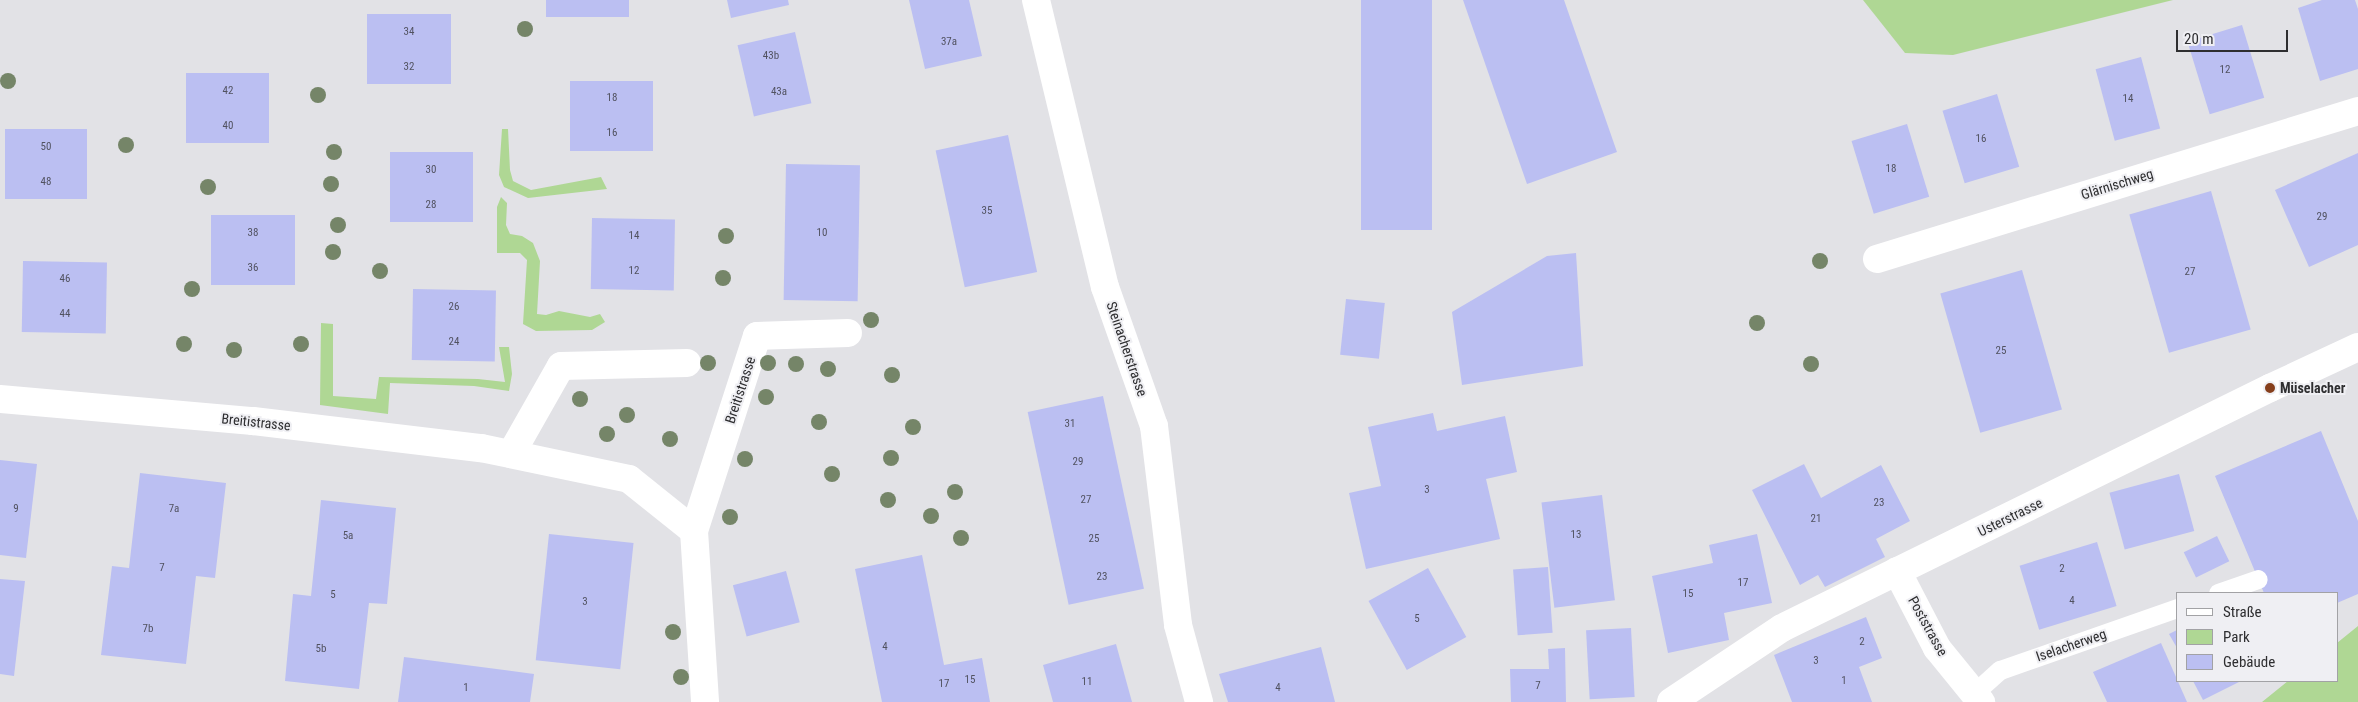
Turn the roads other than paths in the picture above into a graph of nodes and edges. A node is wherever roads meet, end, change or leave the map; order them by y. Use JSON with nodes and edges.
{"nodes":[{"id":1,"x":1036,"y":0,"type":"edge"},
{"id":2,"x":2358,"y":111,"type":"edge"},
{"id":3,"x":1877,"y":258,"type":"dead end"},
{"id":4,"x":848,"y":333,"type":"dead end"},
{"id":5,"x":2358,"y":347,"type":"edge"},
{"id":6,"x":687,"y":363,"type":"dead end"},
{"id":7,"x":0,"y":399,"type":"edge"},
{"id":8,"x":511,"y":454,"type":"junction"},
{"id":9,"x":694,"y":531,"type":"junction"},
{"id":10,"x":1898,"y":571,"type":"junction"},
{"id":11,"x":2258,"y":579,"type":"dead end"},
{"id":12,"x":2221,"y":592,"type":"edge"},
{"id":13,"x":2176,"y":608,"type":"edge"},
{"id":14,"x":1971,"y":699,"type":"edge"},
{"id":15,"x":705,"y":702,"type":"edge"},
{"id":16,"x":1199,"y":702,"type":"edge"},
{"id":17,"x":1671,"y":702,"type":"edge"}],
"edges":[{"from":1,"to":16,"type":"street","name":"Steinacherstrasse"},
{"from":2,"to":3,"type":"street","name":"Glärnischweg"},
{"from":4,"to":9,"type":"street","name":"Breitistrasse"},
{"from":5,"to":10,"type":"street","name":"Usterstrasse"},
{"from":6,"to":8,"type":"street"},
{"from":7,"to":8,"type":"street","name":"Breitistrasse"},
{"from":8,"to":9,"type":"street","name":"Breitistrasse"},
{"from":9,"to":15,"type":"street","name":"Breitistrasse"},
{"from":10,"to":14,"type":"street","name":"Poststrasse"},
{"from":10,"to":17,"type":"street","name":"Usterstrasse"},
{"from":11,"to":12,"type":"lane"},
{"from":13,"to":14,"type":"lane","name":"Iselacherweg"}]}
